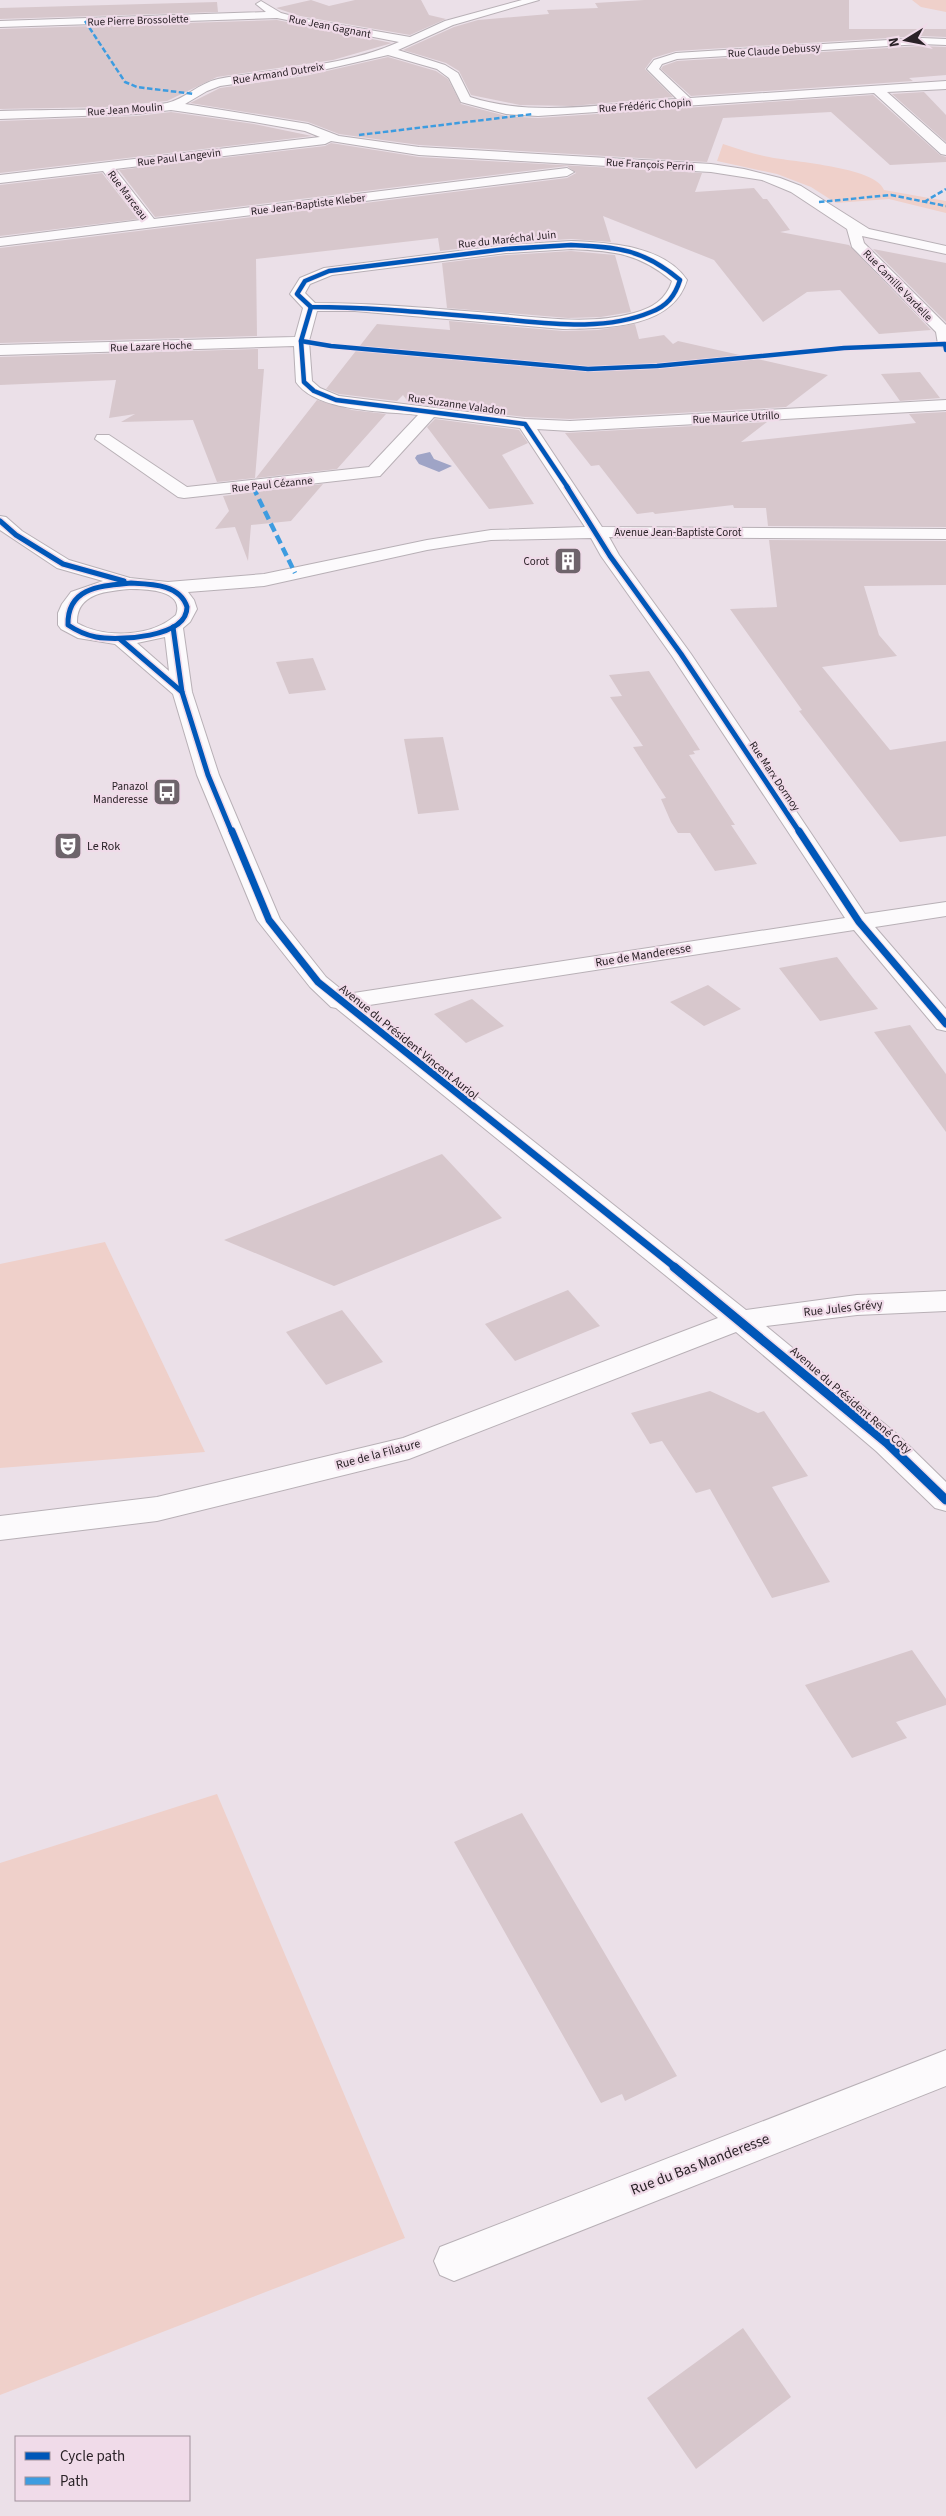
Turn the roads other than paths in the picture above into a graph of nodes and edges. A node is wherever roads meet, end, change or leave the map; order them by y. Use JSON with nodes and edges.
{"nodes":[{"id":1,"x":256,"y":0,"type":"edge"},
{"id":2,"x":534,"y":0,"type":"edge"},
{"id":3,"x":465,"y":6,"type":"dead end"},
{"id":4,"x":483,"y":12,"type":"junction"},
{"id":5,"x":277,"y":15,"type":"junction"},
{"id":6,"x":0,"y":24,"type":"edge"},
{"id":7,"x":409,"y":40,"type":"junction"},
{"id":8,"x":946,"y":42,"type":"edge"},
{"id":9,"x":388,"y":51,"type":"junction"},
{"id":10,"x":946,"y":85,"type":"edge"},
{"id":11,"x":901,"y":88,"type":"junction"},
{"id":12,"x":877,"y":90,"type":"junction"},
{"id":13,"x":946,"y":97,"type":"edge"},
{"id":14,"x":687,"y":102,"type":"junction"},
{"id":15,"x":171,"y":106,"type":"junction"},
{"id":16,"x":0,"y":115,"type":"edge"},
{"id":17,"x":359,"y":135,"type":"dead end"},
{"id":18,"x":337,"y":139,"type":"junction"},
{"id":19,"x":946,"y":151,"type":"edge"},
{"id":20,"x":616,"y":163,"type":"junction"},
{"id":21,"x":106,"y":166,"type":"junction"},
{"id":22,"x":0,"y":179,"type":"edge"},
{"id":23,"x":150,"y":223,"type":"junction"},
{"id":24,"x":853,"y":226,"type":"junction"},
{"id":25,"x":0,"y":242,"type":"edge"},
{"id":26,"x":946,"y":250,"type":"edge"},
{"id":27,"x":311,"y":307,"type":"junction"},
{"id":28,"x":301,"y":341,"type":"junction"},
{"id":29,"x":945,"y":344,"type":"edge"},
{"id":30,"x":0,"y":350,"type":"edge"},
{"id":31,"x":946,"y":406,"type":"edge"},
{"id":32,"x":431,"y":411,"type":"junction"},
{"id":33,"x":525,"y":424,"type":"junction"},
{"id":34,"x":103,"y":439,"type":"dead end"},
{"id":35,"x":0,"y":521,"type":"edge"},
{"id":36,"x":597,"y":532,"type":"junction"},
{"id":37,"x":946,"y":534,"type":"edge"},
{"id":38,"x":63,"y":564,"type":"junction"},
{"id":39,"x":264,"y":580,"type":"junction"},
{"id":40,"x":131,"y":583,"type":"junction"},
{"id":41,"x":166,"y":588,"type":"junction"},
{"id":42,"x":71,"y":602,"type":"junction"},
{"id":43,"x":201,"y":605,"type":"junction"},
{"id":44,"x":173,"y":627,"type":"junction"},
{"id":45,"x":120,"y":639,"type":"junction"},
{"id":46,"x":182,"y":692,"type":"junction"},
{"id":47,"x":946,"y":909,"type":"edge"},
{"id":48,"x":859,"y":922,"type":"junction"},
{"id":49,"x":340,"y":1002,"type":"junction"},
{"id":50,"x":946,"y":1024,"type":"edge"},
{"id":51,"x":946,"y":1301,"type":"edge"},
{"id":52,"x":740,"y":1320,"type":"junction"},
{"id":53,"x":946,"y":1500,"type":"edge"},
{"id":54,"x":0,"y":1528,"type":"edge"},
{"id":55,"x":946,"y":2068,"type":"edge"},
{"id":56,"x":454,"y":2261,"type":"dead end"}],
"edges":[{"from":1,"to":5,"type":"street","name":"Rue Jean Gagnant"},
{"from":2,"to":4,"type":"street"},
{"from":3,"to":4,"type":"street"},
{"from":4,"to":7,"type":"street"},
{"from":5,"to":6,"type":"street","name":"Rue Pierre Brossolette"},
{"from":5,"to":7,"type":"street","name":"Rue Jean Gagnant"},
{"from":7,"to":9,"type":"street"},
{"from":8,"to":14,"type":"street","name":"Rue Claude Debussy"},
{"from":9,"to":14,"type":"street","name":"Rue Frédéric Chopin"},
{"from":9,"to":15,"type":"street","name":"Rue Armand Dutreix"},
{"from":10,"to":11,"type":"street","name":"Rue Frédéric Chopin"},
{"from":11,"to":12,"type":"street","name":"Rue Frédéric Chopin"},
{"from":11,"to":13,"type":"street"},
{"from":12,"to":14,"type":"street","name":"Rue Frédéric Chopin"},
{"from":12,"to":19,"type":"street"},
{"from":15,"to":16,"type":"street","name":"Rue Jean Moulin"},
{"from":15,"to":18,"type":"street","name":"Rue Jean Moulin"},
{"from":17,"to":18,"type":"street","name":"Rue Paul Langevin"},
{"from":18,"to":20,"type":"street","name":"Rue François Perrin"},
{"from":18,"to":21,"type":"street","name":"Rue Paul Langevin"},
{"from":20,"to":23,"type":"street","name":"Rue Jean-Baptiste Kleber"},
{"from":20,"to":24,"type":"street","name":"Rue François Perrin"},
{"from":21,"to":22,"type":"street","name":"Rue Paul Langevin"},
{"from":21,"to":23,"type":"street","name":"Rue Marceau"},
{"from":23,"to":25,"type":"street","name":"Rue Jean-Baptiste Kleber"},
{"from":24,"to":26,"type":"street","name":"Rue François Perrin"},
{"from":24,"to":29,"type":"street","name":"Rue Camille Vardelle"},
{"from":27,"to":27,"type":"street","name":"Rue du Maréchal Juin"},
{"from":27,"to":28,"type":"street"},
{"from":28,"to":30,"type":"street","name":"Rue Lazare Hoche"},
{"from":28,"to":32,"type":"street","name":"Rue Suzanne Valadon"},
{"from":31,"to":33,"type":"street","name":"Rue Maurice Utrillo"},
{"from":32,"to":33,"type":"street","name":"Rue Suzanne Valadon"},
{"from":32,"to":34,"type":"street","name":"Rue Paul Cézanne"},
{"from":33,"to":36,"type":"street"},
{"from":35,"to":38,"type":"street"},
{"from":36,"to":37,"type":"street","name":"Avenue Jean-Baptiste Corot"},
{"from":36,"to":39,"type":"street","name":"Avenue Jean-Baptiste Corot"},
{"from":36,"to":48,"type":"street","name":"Rue Marx Dormoy"},
{"from":38,"to":40,"type":"street"},
{"from":38,"to":42,"type":"street"},
{"from":39,"to":41,"type":"street","name":"Avenue Jean-Baptiste Corot"},
{"from":39,"to":43,"type":"street","name":"Avenue Jean-Baptiste Corot"},
{"from":40,"to":41,"type":"street"},
{"from":40,"to":42,"type":"street"},
{"from":41,"to":43,"type":"street"},
{"from":42,"to":45,"type":"street"},
{"from":43,"to":44,"type":"street"},
{"from":44,"to":45,"type":"street"},
{"from":44,"to":46,"type":"street","name":"Avenue du Président Vincent Auriol"},
{"from":45,"to":46,"type":"street"},
{"from":46,"to":49,"type":"street","name":"Avenue du Président Vincent Auriol"},
{"from":47,"to":48,"type":"street","name":"Rue de Manderesse"},
{"from":48,"to":49,"type":"street","name":"Rue de Manderesse"},
{"from":48,"to":50,"type":"street","name":"Rue Marx Dormoy"},
{"from":49,"to":52,"type":"street","name":"Avenue du Président Vincent Auriol"},
{"from":51,"to":52,"type":"street","name":"Rue Jules Grévy"},
{"from":52,"to":53,"type":"street","name":"Avenue du Président René Coty"},
{"from":52,"to":54,"type":"street","name":"Rue de la Filature"},
{"from":55,"to":56,"type":"street","name":"Rue du Bas Manderesse"}]}
